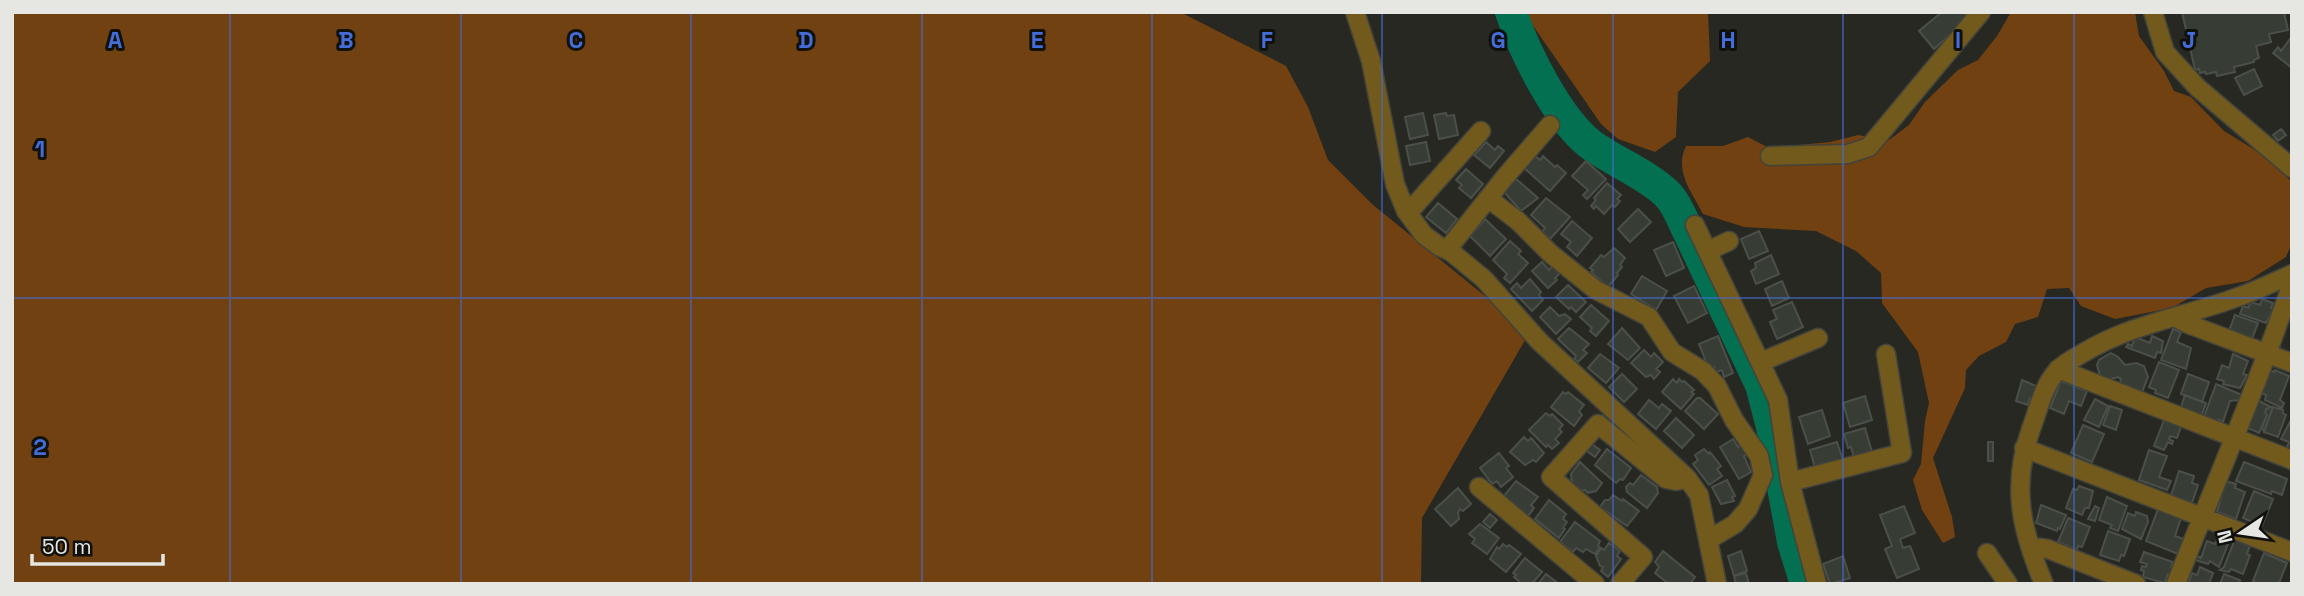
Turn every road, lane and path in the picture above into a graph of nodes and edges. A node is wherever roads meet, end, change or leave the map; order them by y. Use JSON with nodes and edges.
{"nodes":[{"id":1,"x":1355,"y":12,"type":"edge"},
{"id":2,"x":1981,"y":12,"type":"edge"},
{"id":3,"x":2152,"y":12,"type":"edge"},
{"id":4,"x":1550,"y":125,"type":"dead end"},
{"id":5,"x":1481,"y":131,"type":"dead end"},
{"id":6,"x":1770,"y":156,"type":"dead end"},
{"id":7,"x":2292,"y":168,"type":"edge"},
{"id":8,"x":1489,"y":199,"type":"junction"},
{"id":9,"x":1408,"y":213,"type":"junction"},
{"id":10,"x":1695,"y":225,"type":"dead end"},
{"id":11,"x":1729,"y":241,"type":"dead end"},
{"id":12,"x":1447,"y":250,"type":"junction"},
{"id":13,"x":1708,"y":251,"type":"junction"},
{"id":14,"x":2292,"y":274,"type":"edge"},
{"id":15,"x":2292,"y":283,"type":"edge"},
{"id":16,"x":2175,"y":317,"type":"junction"},
{"id":17,"x":1818,"y":338,"type":"dead end"},
{"id":18,"x":1886,"y":354,"type":"dead end"},
{"id":19,"x":2269,"y":354,"type":"junction"},
{"id":20,"x":1761,"y":362,"type":"junction"},
{"id":21,"x":2292,"y":363,"type":"edge"},
{"id":22,"x":2058,"y":369,"type":"junction"},
{"id":23,"x":2233,"y":437,"type":"junction"},
{"id":24,"x":2024,"y":448,"type":"junction"},
{"id":25,"x":2292,"y":460,"type":"edge"},
{"id":26,"x":1687,"y":478,"type":"junction"},
{"id":27,"x":1790,"y":482,"type":"junction"},
{"id":28,"x":1479,"y":487,"type":"dead end"},
{"id":29,"x":2202,"y":516,"type":"junction"},
{"id":30,"x":1708,"y":540,"type":"junction"},
{"id":31,"x":2030,"y":546,"type":"junction"},
{"id":32,"x":2292,"y":552,"type":"edge"},
{"id":33,"x":1987,"y":553,"type":"dead end"},
{"id":34,"x":1595,"y":584,"type":"edge"},
{"id":35,"x":1620,"y":584,"type":"edge"},
{"id":36,"x":1717,"y":584,"type":"edge"},
{"id":37,"x":1817,"y":584,"type":"edge"},
{"id":38,"x":2008,"y":584,"type":"edge"},
{"id":39,"x":2044,"y":584,"type":"edge"},
{"id":40,"x":2136,"y":584,"type":"edge"},
{"id":41,"x":2176,"y":584,"type":"edge"}],
"edges":[{"from":1,"to":9,"type":"street"},
{"from":2,"to":6,"type":"street"},
{"from":3,"to":7,"type":"street"},
{"from":4,"to":8,"type":"street"},
{"from":5,"to":9,"type":"street"},
{"from":8,"to":12,"type":"street"},
{"from":8,"to":30,"type":"street"},
{"from":9,"to":12,"type":"street"},
{"from":10,"to":13,"type":"street"},
{"from":11,"to":13,"type":"street"},
{"from":12,"to":26,"type":"street"},
{"from":13,"to":20,"type":"street"},
{"from":14,"to":16,"type":"street"},
{"from":15,"to":19,"type":"street"},
{"from":16,"to":19,"type":"street"},
{"from":16,"to":22,"type":"street"},
{"from":17,"to":20,"type":"street"},
{"from":18,"to":27,"type":"street"},
{"from":19,"to":21,"type":"street"},
{"from":19,"to":23,"type":"street"},
{"from":20,"to":27,"type":"street"},
{"from":22,"to":23,"type":"street"},
{"from":22,"to":24,"type":"street"},
{"from":23,"to":25,"type":"street"},
{"from":23,"to":29,"type":"street"},
{"from":24,"to":29,"type":"street"},
{"from":24,"to":31,"type":"street"},
{"from":26,"to":30,"type":"street"},
{"from":26,"to":35,"type":"street"},
{"from":27,"to":37,"type":"street"},
{"from":28,"to":34,"type":"street"},
{"from":29,"to":32,"type":"street"},
{"from":29,"to":41,"type":"street"},
{"from":30,"to":36,"type":"street"},
{"from":31,"to":39,"type":"street"},
{"from":31,"to":40,"type":"street"},
{"from":33,"to":38,"type":"street"}]}
